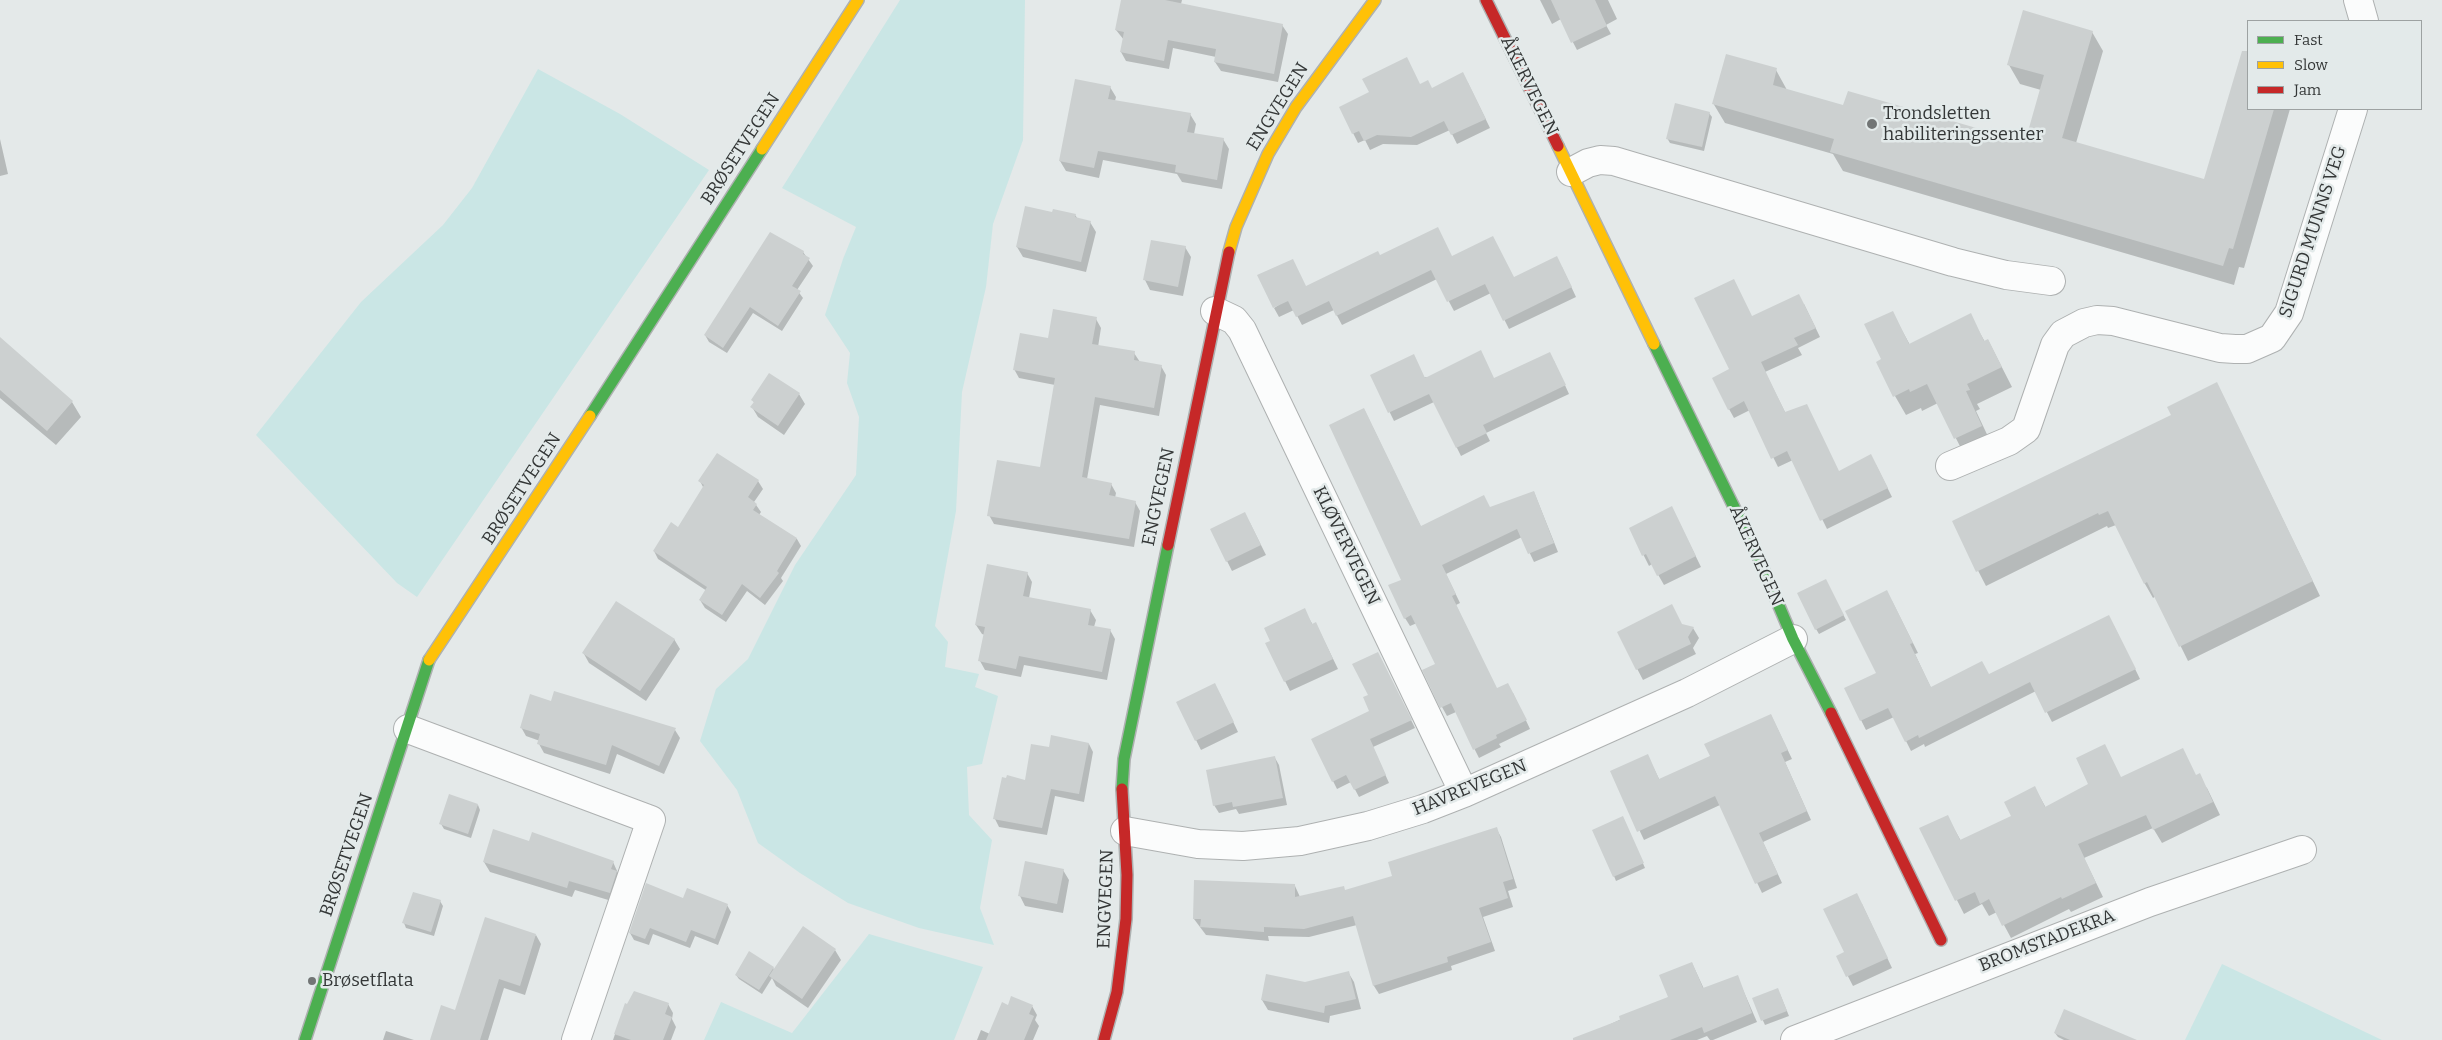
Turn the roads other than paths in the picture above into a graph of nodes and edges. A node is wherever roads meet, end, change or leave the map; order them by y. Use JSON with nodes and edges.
{"nodes":[{"id":1,"x":858,"y":0,"type":"edge"},
{"id":2,"x":1375,"y":0,"type":"edge"},
{"id":3,"x":1486,"y":0,"type":"edge"},
{"id":4,"x":2358,"y":0,"type":"edge"},
{"id":5,"x":2364,"y":20,"type":"edge"},
{"id":6,"x":2353,"y":110,"type":"edge"},
{"id":7,"x":1571,"y":172,"type":"junction"},
{"id":8,"x":2051,"y":281,"type":"dead end"},
{"id":9,"x":1215,"y":311,"type":"junction"},
{"id":10,"x":1950,"y":466,"type":"dead end"},
{"id":11,"x":1793,"y":639,"type":"junction"},
{"id":12,"x":408,"y":729,"type":"junction"},
{"id":13,"x":1464,"y":793,"type":"junction"},
{"id":14,"x":1125,"y":831,"type":"junction"},
{"id":15,"x":2302,"y":850,"type":"dead end"},
{"id":16,"x":1940,"y":940,"type":"dead end"},
{"id":17,"x":305,"y":1040,"type":"edge"},
{"id":18,"x":576,"y":1040,"type":"edge"},
{"id":19,"x":1104,"y":1040,"type":"edge"},
{"id":20,"x":1795,"y":1040,"type":"edge"}],
"edges":[{"from":1,"to":12,"type":"street","name":"BRØSETVEGEN"},
{"from":2,"to":9,"type":"street","name":"ENGVEGEN"},
{"from":3,"to":7,"type":"street","name":"ÅKERVEGEN"},
{"from":4,"to":5,"type":"street"},
{"from":6,"to":10,"type":"street","name":"SIGURD MUNNS VEG"},
{"from":7,"to":8,"type":"street"},
{"from":7,"to":11,"type":"street","name":"ÅKERVEGEN"},
{"from":9,"to":13,"type":"street","name":"KLØVERVEGEN"},
{"from":9,"to":14,"type":"street","name":"ENGVEGEN"},
{"from":11,"to":13,"type":"street","name":"HAVREVEGEN"},
{"from":11,"to":16,"type":"street","name":"ÅKERVEGEN"},
{"from":12,"to":17,"type":"street","name":"BRØSETVEGEN"},
{"from":12,"to":18,"type":"street"},
{"from":13,"to":14,"type":"street","name":"HAVREVEGEN"},
{"from":14,"to":19,"type":"street","name":"ENGVEGEN"},
{"from":15,"to":20,"type":"street","name":"BROMSTADEKRA"}]}
